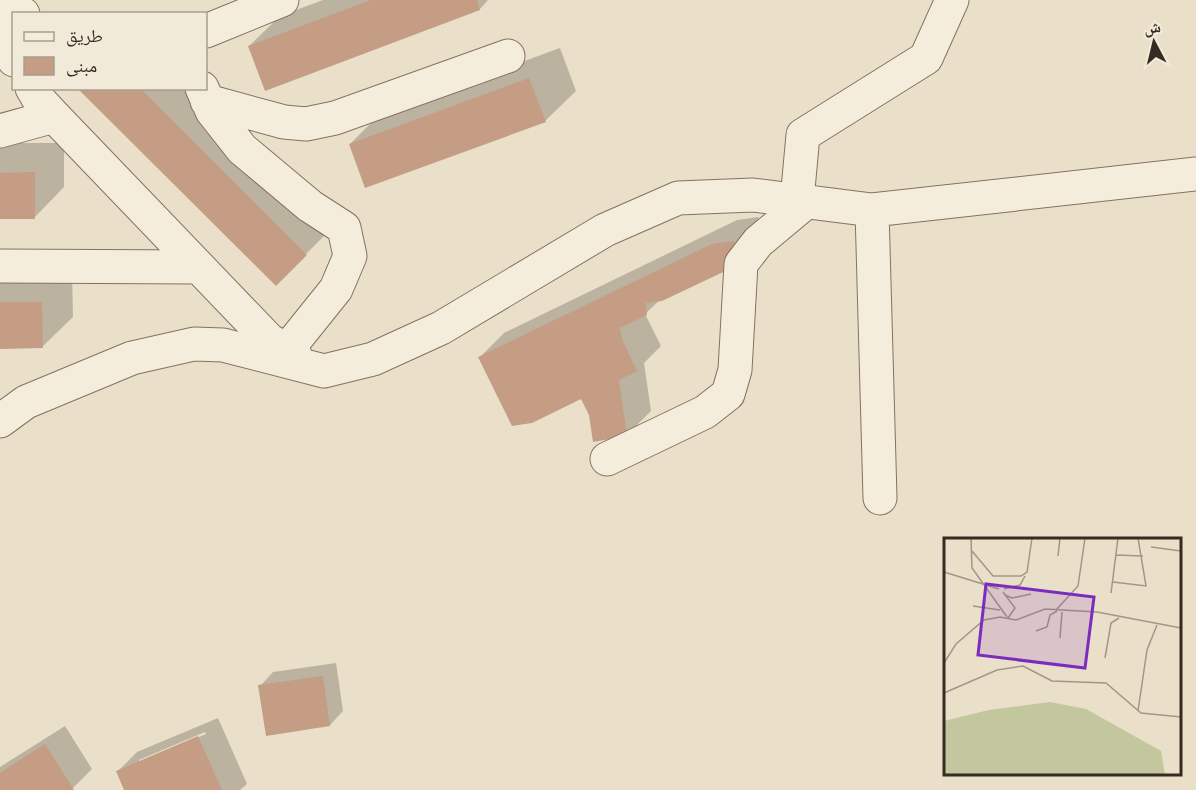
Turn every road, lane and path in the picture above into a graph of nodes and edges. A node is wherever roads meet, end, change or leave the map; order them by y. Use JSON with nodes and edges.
{"nodes":[{"id":1,"x":282,"y":0,"type":"edge"},
{"id":2,"x":952,"y":0,"type":"edge"},
{"id":3,"x":0,"y":8,"type":"edge"},
{"id":4,"x":15,"y":12,"type":"edge"},
{"id":5,"x":207,"y":31,"type":"edge"},
{"id":6,"x":0,"y":39,"type":"edge"},
{"id":7,"x":508,"y":56,"type":"dead end"},
{"id":8,"x":12,"y":57,"type":"edge"},
{"id":9,"x":33,"y":90,"type":"edge"},
{"id":10,"x":205,"y":95,"type":"edge"},
{"id":11,"x":54,"y":116,"type":"junction"},
{"id":12,"x":0,"y":131,"type":"edge"},
{"id":13,"x":1196,"y":174,"type":"edge"},
{"id":14,"x":801,"y":201,"type":"junction"},
{"id":15,"x":872,"y":210,"type":"junction"},
{"id":16,"x":0,"y":266,"type":"edge"},
{"id":17,"x":199,"y":267,"type":"junction"},
{"id":18,"x":286,"y":350,"type":"junction"},
{"id":19,"x":324,"y":371,"type":"junction"},
{"id":20,"x":0,"y":421,"type":"edge"},
{"id":21,"x":607,"y":459,"type":"dead end"},
{"id":22,"x":880,"y":498,"type":"dead end"}],
"edges":[{"from":1,"to":5,"type":"street"},
{"from":2,"to":14,"type":"street"},
{"from":3,"to":4,"type":"street"},
{"from":6,"to":8,"type":"street"},
{"from":7,"to":10,"type":"street"},
{"from":9,"to":11,"type":"street"},
{"from":10,"to":18,"type":"street"},
{"from":11,"to":12,"type":"street"},
{"from":11,"to":17,"type":"street"},
{"from":13,"to":15,"type":"street"},
{"from":14,"to":15,"type":"street"},
{"from":14,"to":19,"type":"street"},
{"from":14,"to":21,"type":"street"},
{"from":15,"to":22,"type":"street"},
{"from":16,"to":17,"type":"street"},
{"from":17,"to":18,"type":"street"},
{"from":18,"to":19,"type":"street"},
{"from":19,"to":20,"type":"street"}]}
